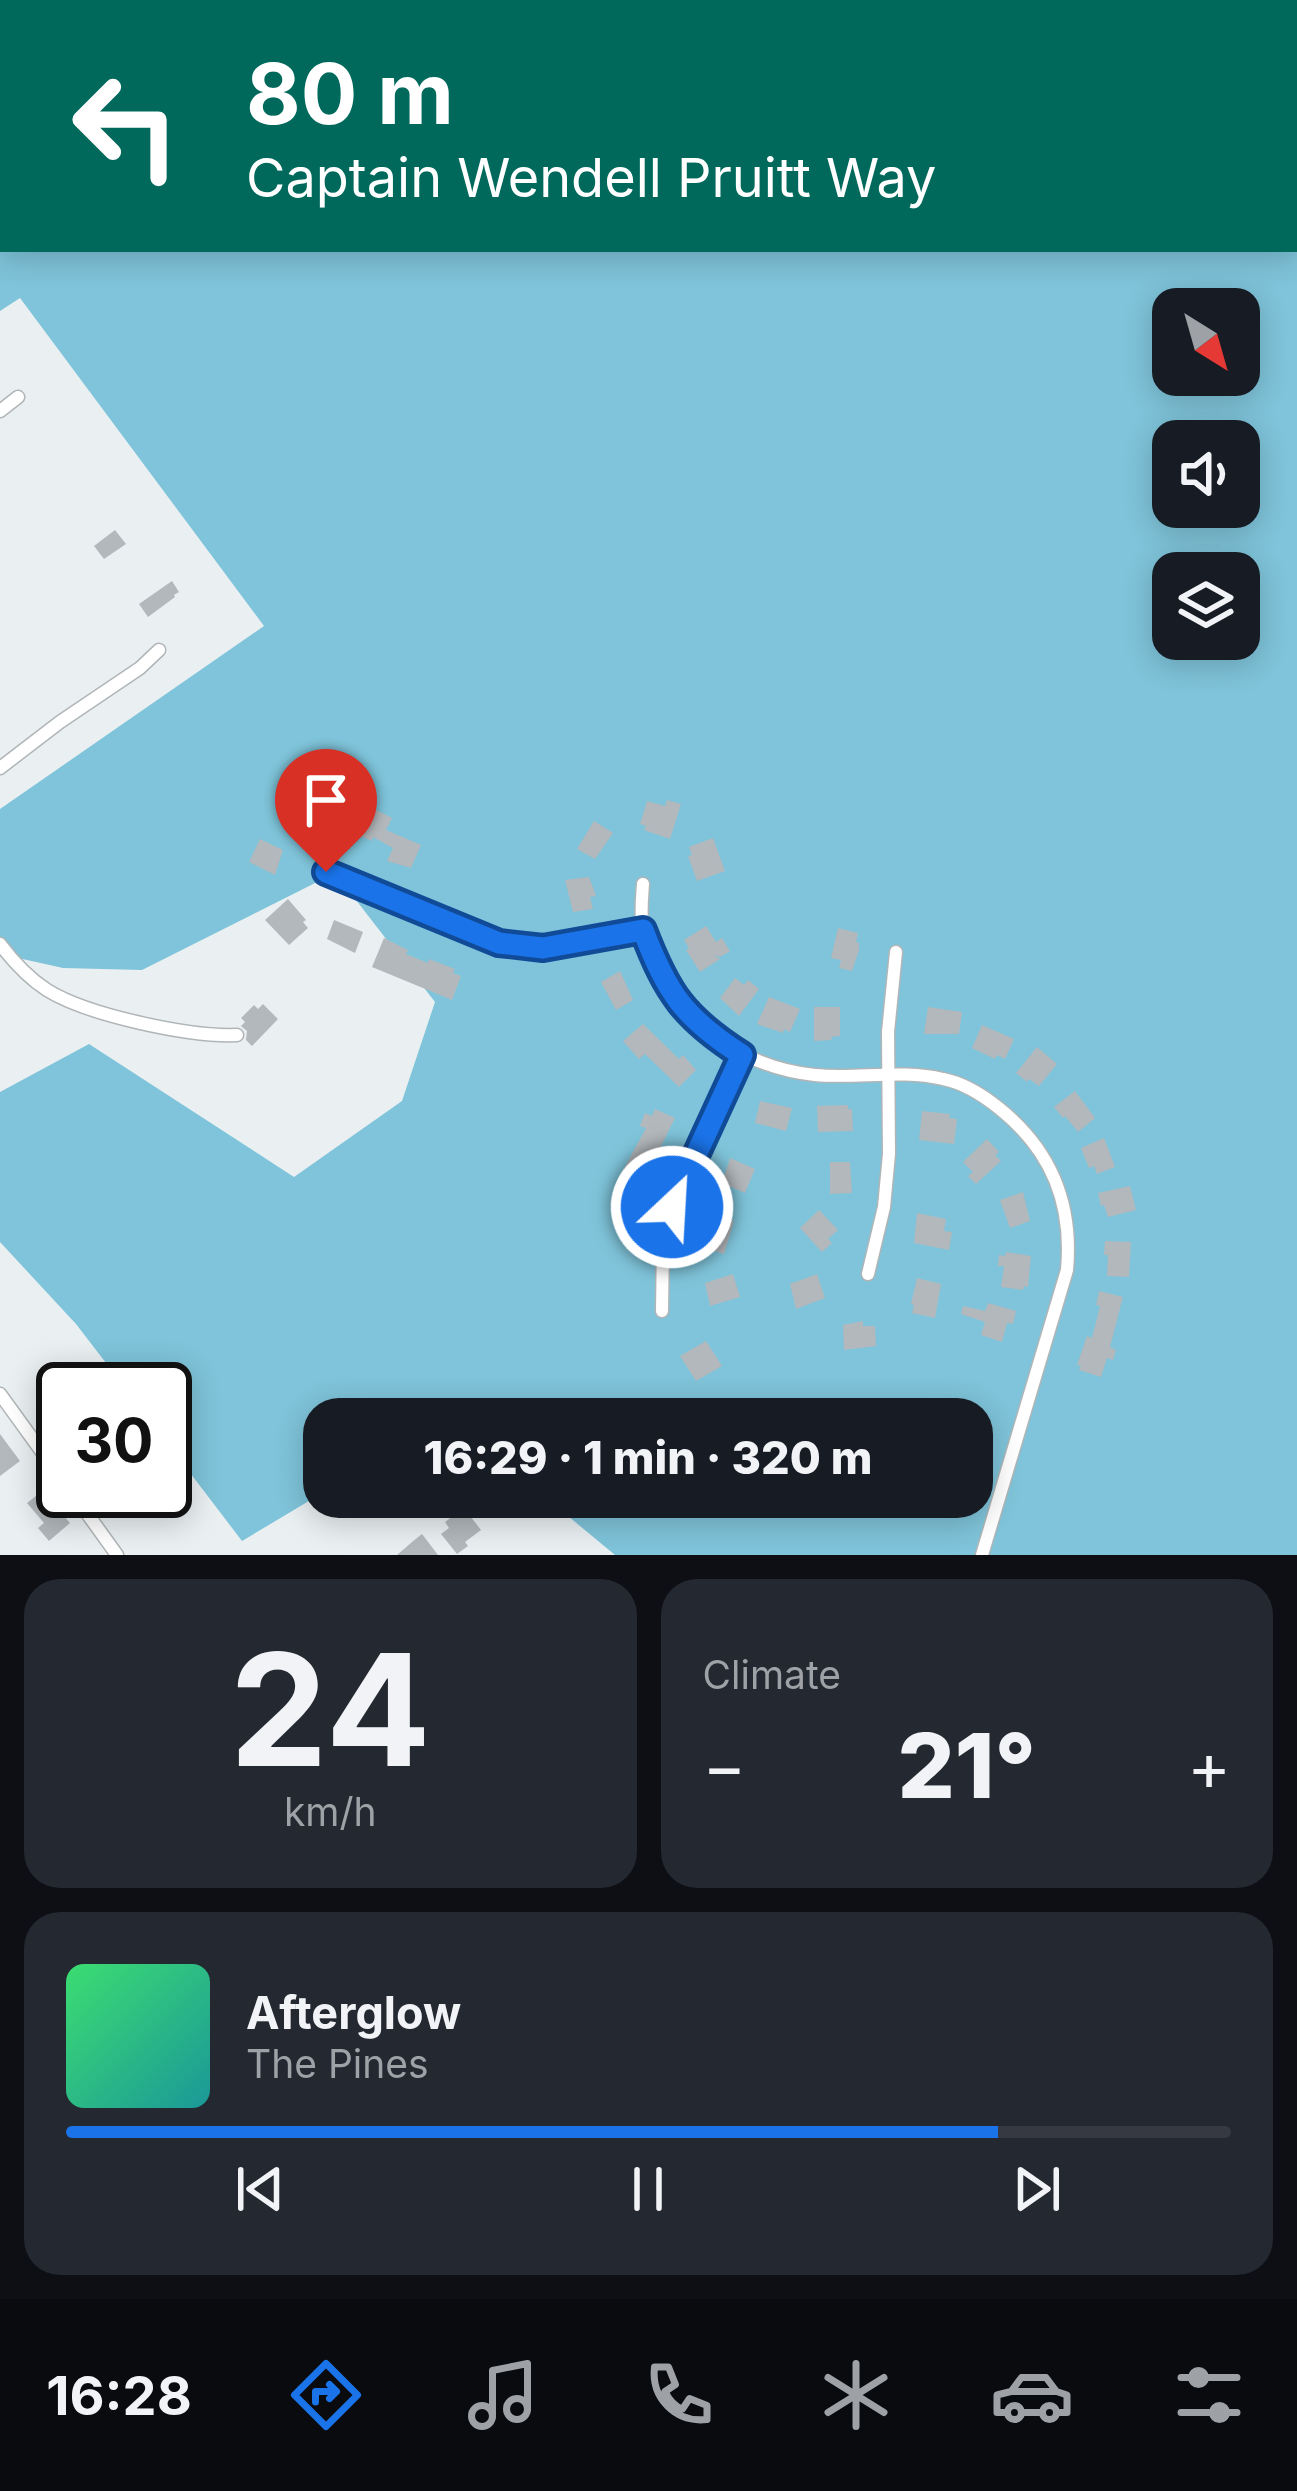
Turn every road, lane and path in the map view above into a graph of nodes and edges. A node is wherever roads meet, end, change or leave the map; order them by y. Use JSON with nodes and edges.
{"nodes":[{"id":1,"x":18,"y":397,"type":"dead end"},
{"id":2,"x":0,"y":411,"type":"edge"},
{"id":3,"x":159,"y":650,"type":"dead end"},
{"id":4,"x":0,"y":768,"type":"edge"},
{"id":5,"x":326,"y":872,"type":"dead end"},
{"id":6,"x":643,"y":884,"type":"dead end"},
{"id":7,"x":643,"y":930,"type":"junction"},
{"id":8,"x":0,"y":944,"type":"edge"},
{"id":9,"x":896,"y":952,"type":"dead end"},
{"id":10,"x":236,"y":1035,"type":"dead end"},
{"id":11,"x":742,"y":1055,"type":"junction"},
{"id":12,"x":890,"y":1073,"type":"junction"},
{"id":13,"x":868,"y":1274,"type":"dead end"},
{"id":14,"x":662,"y":1311,"type":"dead end"},
{"id":15,"x":0,"y":1394,"type":"edge"},
{"id":16,"x":36,"y":1444,"type":"edge"},
{"id":17,"x":90,"y":1518,"type":"edge"},
{"id":18,"x":117,"y":1555,"type":"edge"},
{"id":19,"x":982,"y":1555,"type":"edge"}],
"edges":[{"from":1,"to":2,"type":"street"},
{"from":3,"to":4,"type":"street"},
{"from":5,"to":7,"type":"street"},
{"from":6,"to":7,"type":"street"},
{"from":7,"to":11,"type":"street"},
{"from":8,"to":10,"type":"street"},
{"from":9,"to":12,"type":"street"},
{"from":11,"to":12,"type":"street"},
{"from":11,"to":14,"type":"street"},
{"from":12,"to":13,"type":"street"},
{"from":12,"to":19,"type":"street"},
{"from":15,"to":16,"type":"street"},
{"from":17,"to":18,"type":"street"}]}
